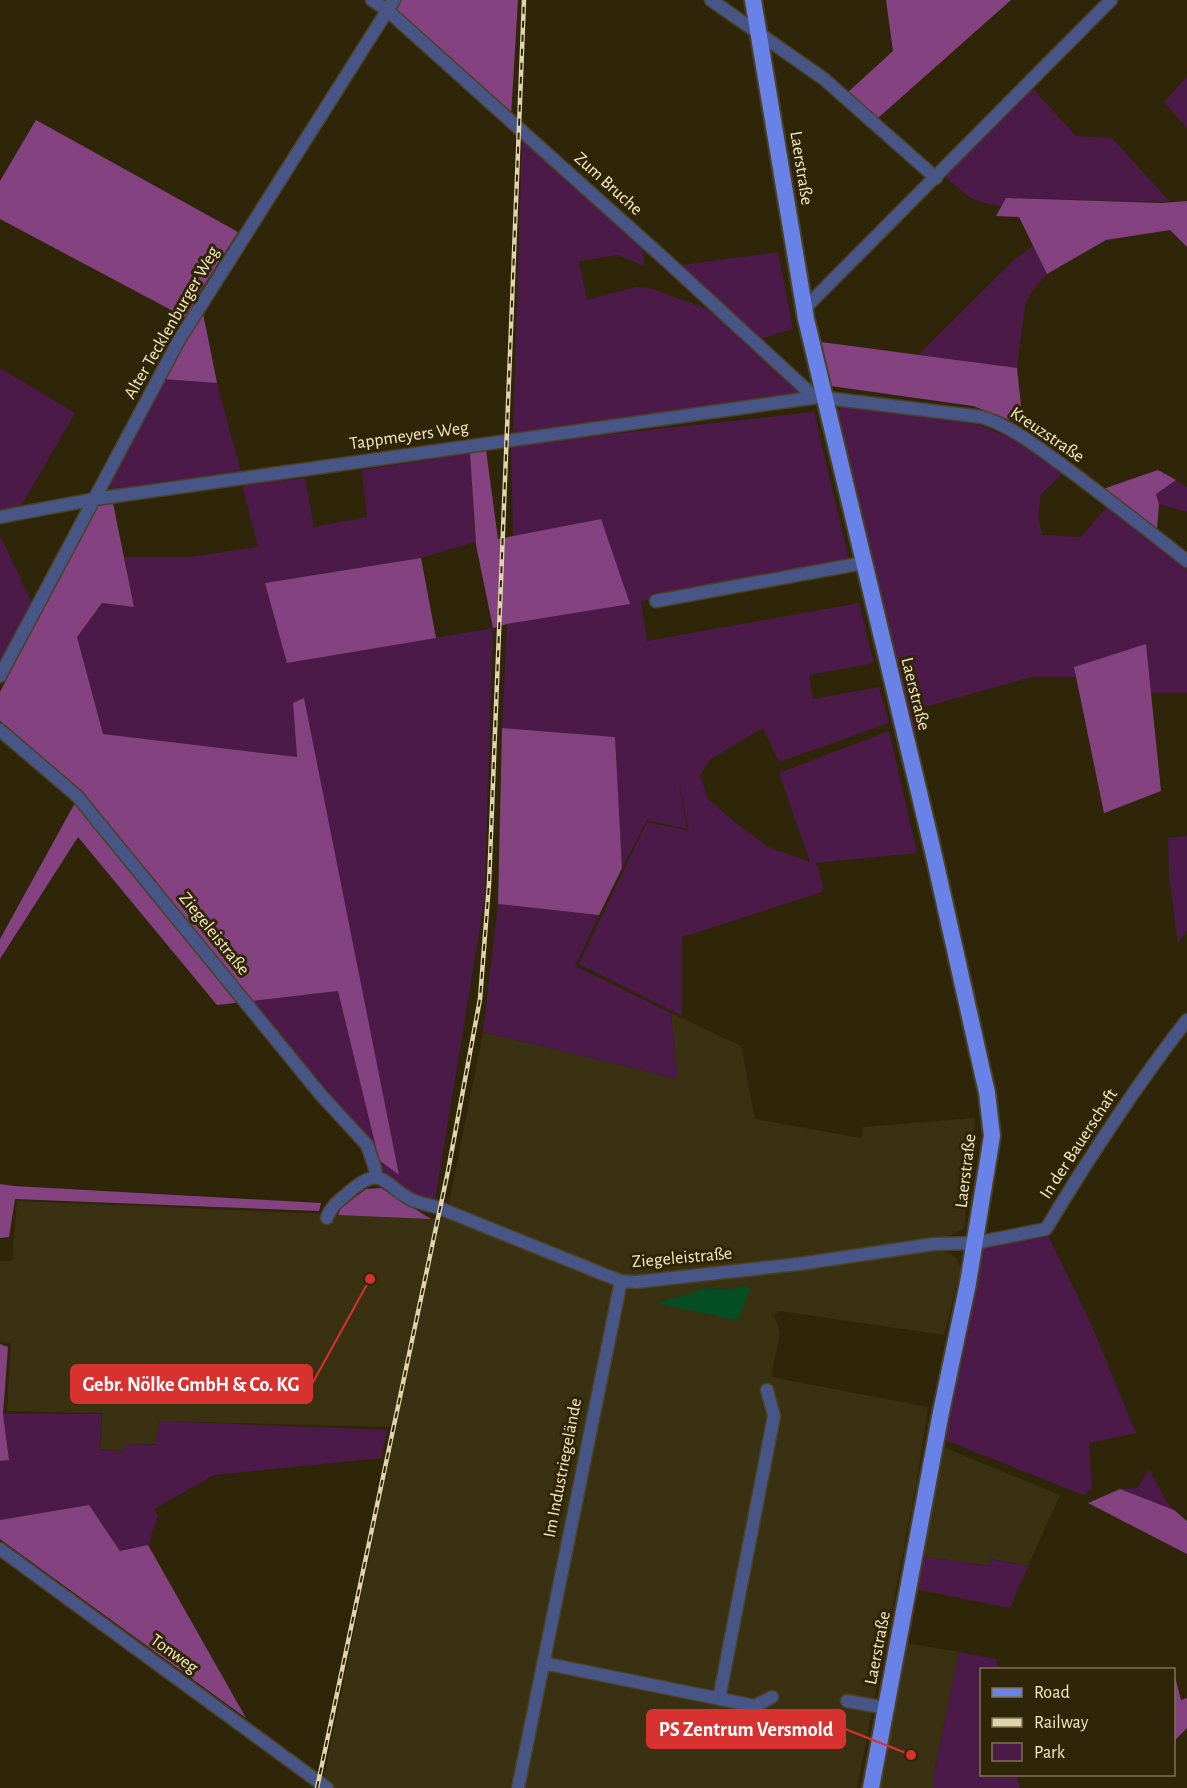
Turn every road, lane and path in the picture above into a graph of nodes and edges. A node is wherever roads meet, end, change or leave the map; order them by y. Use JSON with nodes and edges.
{"nodes":[{"id":1,"x":372,"y":0,"type":"edge"},
{"id":2,"x":711,"y":0,"type":"edge"},
{"id":3,"x":753,"y":0,"type":"edge"},
{"id":4,"x":1112,"y":0,"type":"edge"},
{"id":5,"x":390,"y":5,"type":"edge"},
{"id":6,"x":759,"y":33,"type":"junction"},
{"id":7,"x":936,"y":178,"type":"junction"},
{"id":8,"x":804,"y":309,"type":"junction"},
{"id":9,"x":821,"y":397,"type":"junction"},
{"id":10,"x":95,"y":499,"type":"junction"},
{"id":11,"x":0,"y":517,"type":"edge"},
{"id":12,"x":1187,"y":561,"type":"edge"},
{"id":13,"x":863,"y":563,"type":"junction"},
{"id":14,"x":656,"y":601,"type":"dead end"},
{"id":15,"x":0,"y":676,"type":"edge"},
{"id":16,"x":0,"y":730,"type":"edge"},
{"id":17,"x":1187,"y":1020,"type":"edge"},
{"id":18,"x":376,"y":1178,"type":"junction"},
{"id":19,"x":327,"y":1218,"type":"dead end"},
{"id":20,"x":975,"y":1243,"type":"junction"},
{"id":21,"x":621,"y":1281,"type":"junction"},
{"id":22,"x":767,"y":1390,"type":"dead end"},
{"id":23,"x":0,"y":1549,"type":"edge"},
{"id":24,"x":543,"y":1663,"type":"junction"},
{"id":25,"x":772,"y":1696,"type":"dead end"},
{"id":26,"x":719,"y":1698,"type":"junction"},
{"id":27,"x":847,"y":1701,"type":"dead end"},
{"id":28,"x":886,"y":1708,"type":"junction"},
{"id":29,"x":327,"y":1788,"type":"edge"},
{"id":30,"x":518,"y":1788,"type":"edge"},
{"id":31,"x":871,"y":1788,"type":"edge"}],
"edges":[{"from":1,"to":5,"type":"street","name":"Zum Bruche"},
{"from":2,"to":6,"type":"street"},
{"from":3,"to":6,"type":"main road","name":"Laerstraße"},
{"from":4,"to":7,"type":"street"},
{"from":5,"to":9,"type":"street","name":"Zum Bruche"},
{"from":5,"to":10,"type":"street","name":"Alter Tecklenburger Weg"},
{"from":6,"to":7,"type":"street"},
{"from":6,"to":8,"type":"main road","name":"Laerstraße"},
{"from":7,"to":8,"type":"street"},
{"from":8,"to":9,"type":"main road","name":"Laerstraße"},
{"from":9,"to":10,"type":"street","name":"Tappmeyers Weg"},
{"from":9,"to":12,"type":"street","name":"Kreuzstraße"},
{"from":9,"to":13,"type":"main road","name":"Laerstraße"},
{"from":10,"to":11,"type":"street","name":"Tappmeyers Weg"},
{"from":10,"to":15,"type":"street","name":"Alter Tecklenburger Weg"},
{"from":13,"to":14,"type":"street"},
{"from":13,"to":20,"type":"main road","name":"Laerstraße"},
{"from":16,"to":18,"type":"street","name":"Ziegeleistraße"},
{"from":17,"to":20,"type":"street","name":"In der Bauerschaft"},
{"from":18,"to":19,"type":"street"},
{"from":18,"to":21,"type":"street","name":"Ziegeleistraße"},
{"from":20,"to":21,"type":"street","name":"Ziegeleistraße"},
{"from":20,"to":28,"type":"main road","name":"Laerstraße"},
{"from":21,"to":24,"type":"street","name":"Im Industriegelände"},
{"from":22,"to":26,"type":"street"},
{"from":23,"to":29,"type":"street","name":"Tonweg"},
{"from":24,"to":26,"type":"street"},
{"from":24,"to":30,"type":"street","name":"Im Industriegelände"},
{"from":25,"to":26,"type":"street"},
{"from":27,"to":28,"type":"street"},
{"from":28,"to":31,"type":"main road","name":"Laerstraße"}]}
